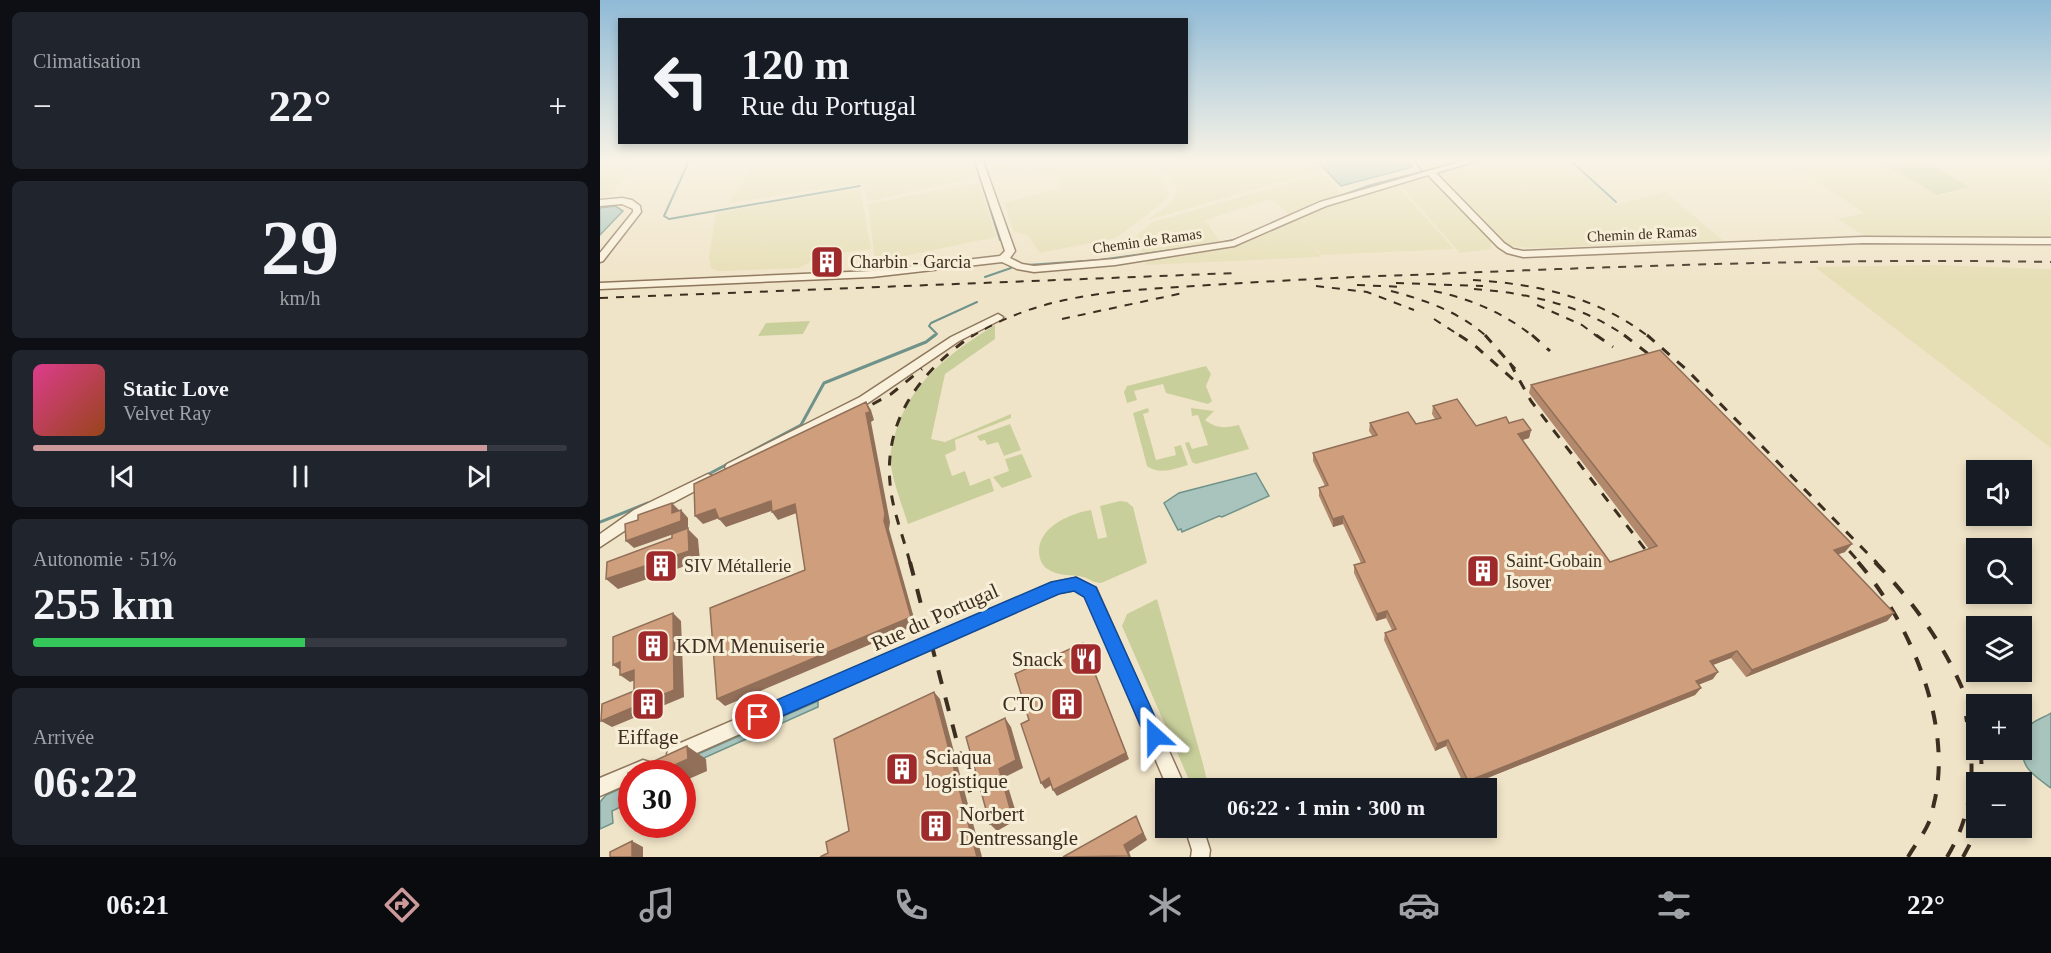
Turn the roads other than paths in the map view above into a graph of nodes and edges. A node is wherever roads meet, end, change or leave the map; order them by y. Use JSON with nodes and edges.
{"nodes":[{"id":1,"x":993,"y":201,"type":"edge"},
{"id":2,"x":1333,"y":201,"type":"edge"},
{"id":3,"x":1458,"y":201,"type":"edge"},
{"id":4,"x":600,"y":203,"type":"edge"},
{"id":5,"x":2051,"y":241,"type":"edge"},
{"id":6,"x":600,"y":259,"type":"edge"},
{"id":7,"x":1003,"y":260,"type":"junction"},
{"id":8,"x":600,"y":286,"type":"edge"},
{"id":9,"x":998,"y":317,"type":"dead end"},
{"id":10,"x":600,"y":541,"type":"edge"},
{"id":11,"x":1172,"y":778,"type":"edge"},
{"id":12,"x":600,"y":787,"type":"edge"},
{"id":13,"x":1197,"y":838,"type":"edge"},
{"id":14,"x":1200,"y":857,"type":"edge"}],
"edges":[{"from":1,"to":7,"type":"street"},
{"from":2,"to":7,"type":"street","name":"Chemin de Ramas"},
{"from":3,"to":5,"type":"street","name":"Chemin de Ramas"},
{"from":4,"to":6,"type":"street"},
{"from":7,"to":8,"type":"street","name":"Chemin de Ramas"},
{"from":9,"to":10,"type":"street"},
{"from":11,"to":12,"type":"street","name":"Rue du Portugal"},
{"from":13,"to":14,"type":"street"}]}
